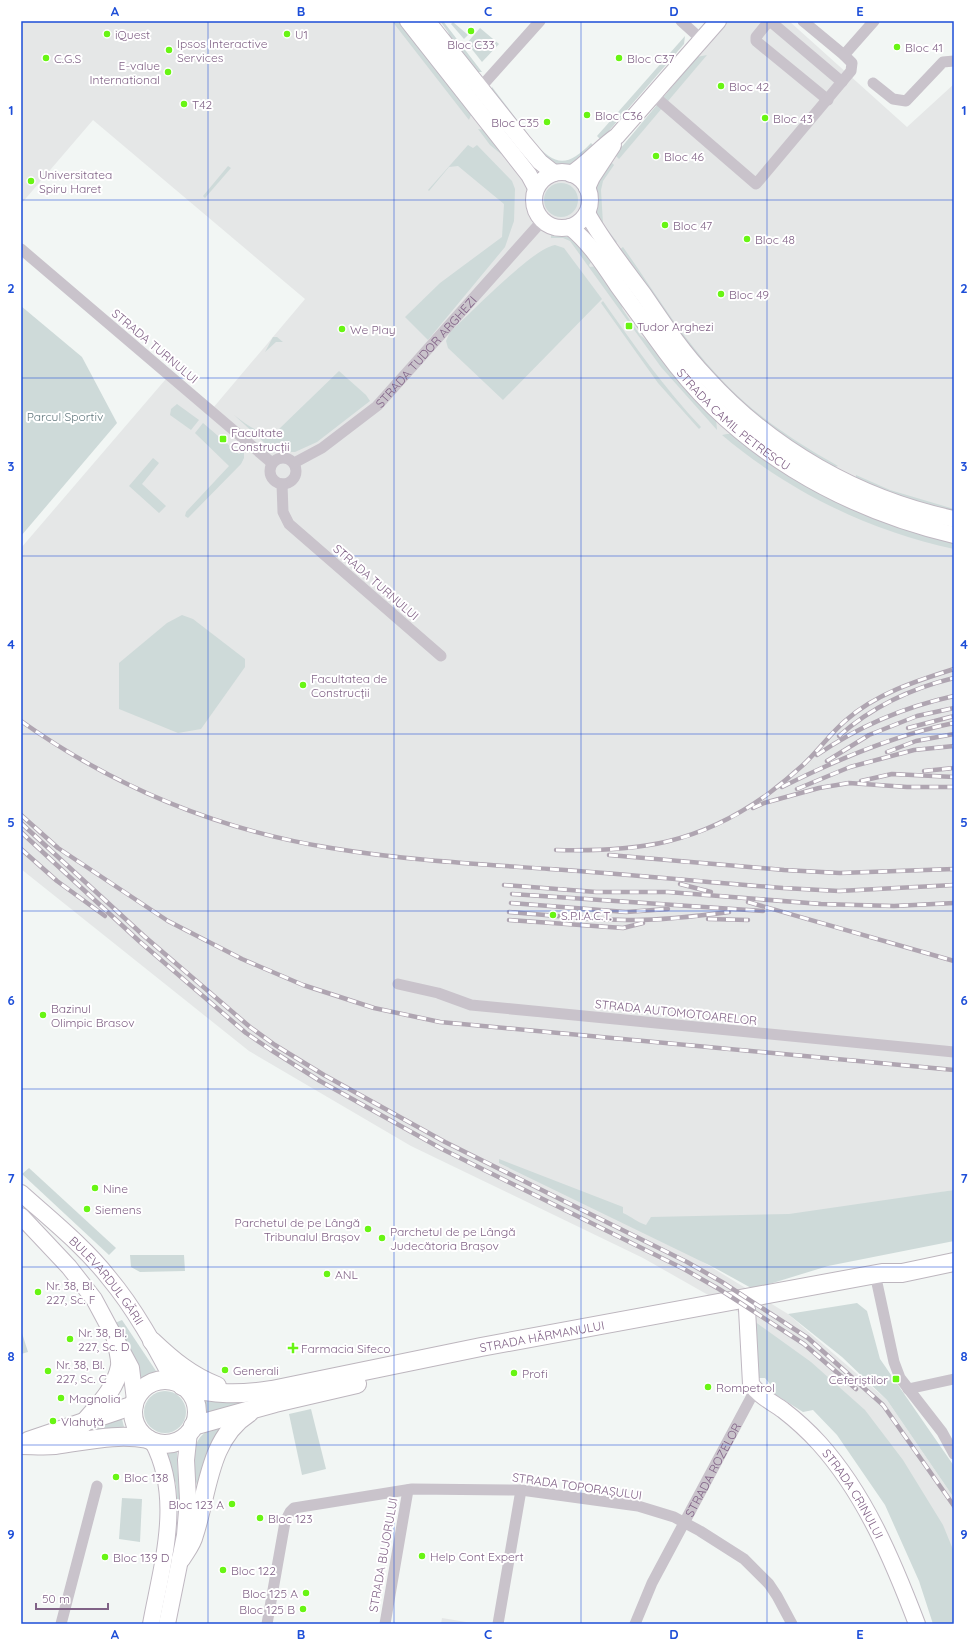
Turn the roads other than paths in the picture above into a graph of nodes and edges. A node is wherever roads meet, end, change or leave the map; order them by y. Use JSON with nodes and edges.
{"nodes":[{"id":1,"x":408,"y":21,"type":"edge"},
{"id":2,"x":427,"y":21,"type":"edge"},
{"id":3,"x":540,"y":21,"type":"edge"},
{"id":4,"x":681,"y":21,"type":"edge"},
{"id":5,"x":718,"y":21,"type":"edge"},
{"id":6,"x":770,"y":21,"type":"edge"},
{"id":7,"x":803,"y":21,"type":"edge"},
{"id":8,"x":874,"y":21,"type":"edge"},
{"id":9,"x":702,"y":40,"type":"junction"},
{"id":10,"x":844,"y":55,"type":"junction"},
{"id":11,"x":954,"y":60,"type":"edge"},
{"id":12,"x":842,"y":82,"type":"junction"},
{"id":13,"x":873,"y":83,"type":"dead end"},
{"id":14,"x":480,"y":88,"type":"junction"},
{"id":15,"x":653,"y":95,"type":"junction"},
{"id":16,"x":828,"y":100,"type":"junction"},
{"id":17,"x":618,"y":136,"type":"junction"},
{"id":18,"x":554,"y":173,"type":"junction"},
{"id":19,"x":571,"y":174,"type":"junction"},
{"id":20,"x":536,"y":188,"type":"junction"},
{"id":21,"x":587,"y":188,"type":"junction"},
{"id":22,"x":587,"y":213,"type":"junction"},
{"id":23,"x":542,"y":221,"type":"junction"},
{"id":24,"x":570,"y":227,"type":"junction"},
{"id":25,"x":21,"y":249,"type":"edge"},
{"id":26,"x":272,"y":463,"type":"junction"},
{"id":27,"x":294,"y":463,"type":"junction"},
{"id":28,"x":282,"y":484,"type":"junction"},
{"id":29,"x":954,"y":519,"type":"edge"},
{"id":30,"x":954,"y":535,"type":"edge"},
{"id":31,"x":441,"y":656,"type":"dead end"},
{"id":32,"x":398,"y":984,"type":"dead end"},
{"id":33,"x":954,"y":1052,"type":"edge"},
{"id":34,"x":21,"y":1193,"type":"edge"},
{"id":35,"x":21,"y":1216,"type":"edge"},
{"id":36,"x":954,"y":1262,"type":"edge"},
{"id":37,"x":902,"y":1273,"type":"junction"},
{"id":38,"x":877,"y":1283,"type":"junction"},
{"id":39,"x":747,"y":1309,"type":"junction"},
{"id":40,"x":116,"y":1339,"type":"junction"},
{"id":41,"x":152,"y":1341,"type":"junction"},
{"id":42,"x":954,"y":1379,"type":"edge"},
{"id":43,"x":178,"y":1384,"type":"junction"},
{"id":44,"x":908,"y":1389,"type":"junction"},
{"id":45,"x":755,"y":1390,"type":"junction"},
{"id":46,"x":238,"y":1393,"type":"junction"},
{"id":47,"x":134,"y":1403,"type":"junction"},
{"id":48,"x":262,"y":1406,"type":"junction"},
{"id":49,"x":83,"y":1424,"type":"junction"},
{"id":50,"x":191,"y":1429,"type":"junction"},
{"id":51,"x":150,"y":1441,"type":"junction"},
{"id":52,"x":21,"y":1444,"type":"edge"},
{"id":53,"x":954,"y":1454,"type":"edge"},
{"id":54,"x":97,"y":1486,"type":"dead end"},
{"id":55,"x":408,"y":1490,"type":"junction"},
{"id":56,"x":521,"y":1490,"type":"junction"},
{"id":57,"x":684,"y":1523,"type":"junction"},
{"id":58,"x":181,"y":1559,"type":"junction"},
{"id":59,"x":61,"y":1624,"type":"edge"},
{"id":60,"x":151,"y":1624,"type":"edge"},
{"id":61,"x":167,"y":1624,"type":"edge"},
{"id":62,"x":267,"y":1624,"type":"edge"},
{"id":63,"x":385,"y":1624,"type":"edge"},
{"id":64,"x":498,"y":1624,"type":"edge"},
{"id":65,"x":635,"y":1624,"type":"edge"},
{"id":66,"x":792,"y":1624,"type":"edge"},
{"id":67,"x":917,"y":1624,"type":"edge"}],
"edges":[{"from":1,"to":20,"type":"street"},
{"from":2,"to":14,"type":"street"},
{"from":3,"to":14,"type":"street"},
{"from":4,"to":9,"type":"street"},
{"from":5,"to":9,"type":"street"},
{"from":6,"to":12,"type":"street"},
{"from":6,"to":16,"type":"street"},
{"from":7,"to":10,"type":"street"},
{"from":8,"to":10,"type":"street"},
{"from":9,"to":15,"type":"street"},
{"from":10,"to":12,"type":"street"},
{"from":11,"to":13,"type":"street"},
{"from":12,"to":16,"type":"street"},
{"from":14,"to":18,"type":"street"},
{"from":15,"to":16,"type":"street"},
{"from":15,"to":17,"type":"street"},
{"from":17,"to":19,"type":"street"},
{"from":17,"to":21,"type":"street"},
{"from":18,"to":19,"type":"street"},
{"from":18,"to":20,"type":"street"},
{"from":19,"to":21,"type":"street"},
{"from":20,"to":23,"type":"street"},
{"from":21,"to":22,"type":"street"},
{"from":22,"to":24,"type":"street"},
{"from":22,"to":29,"type":"street","name":"STRADA CAMIL PETRESCU"},
{"from":23,"to":24,"type":"street"},
{"from":23,"to":27,"type":"street","name":"STRADA TUDOR ARGHEZI"},
{"from":24,"to":30,"type":"street","name":"STRADA CAMIL PETRESCU"},
{"from":25,"to":26,"type":"street","name":"STRADA TURNULUI"},
{"from":26,"to":27,"type":"street"},
{"from":26,"to":28,"type":"street"},
{"from":27,"to":28,"type":"street"},
{"from":28,"to":31,"type":"street","name":"STRADA TURNULUI"},
{"from":32,"to":33,"type":"street","name":"STRADA AUTOMOTOARELOR"},
{"from":34,"to":41,"type":"street","name":"BULEVARDUL GĂRII"},
{"from":35,"to":40,"type":"street","name":"BULEVARDUL GĂRII"},
{"from":36,"to":37,"type":"main road","name":"STRADA HĂRMANULUI"},
{"from":37,"to":38,"type":"main road","name":"STRADA HĂRMANULUI"},
{"from":37,"to":46,"type":"main road","name":"STRADA HĂRMANULUI"},
{"from":38,"to":39,"type":"main road","name":"STRADA HĂRMANULUI"},
{"from":38,"to":44,"type":"street"},
{"from":39,"to":45,"type":"street"},
{"from":39,"to":48,"type":"main road","name":"STRADA HĂRMANULUI"},
{"from":40,"to":47,"type":"street","name":"BULEVARDUL GĂRII"},
{"from":40,"to":49,"type":"main road"},
{"from":41,"to":43,"type":"street","name":"BULEVARDUL GĂRII"},
{"from":41,"to":46,"type":"main road"},
{"from":42,"to":44,"type":"street"},
{"from":43,"to":46,"type":"main road","name":"STRADA HĂRMANULUI"},
{"from":43,"to":47,"type":"main road"},
{"from":43,"to":50,"type":"main road"},
{"from":44,"to":53,"type":"street"},
{"from":45,"to":57,"type":"street","name":"STRADA ROZELOR"},
{"from":45,"to":67,"type":"street","name":"STRADA CRINULUI"},
{"from":47,"to":49,"type":"main road"},
{"from":47,"to":51,"type":"main road"},
{"from":48,"to":50,"type":"main road","name":"STRADA HĂRMANULUI"},
{"from":48,"to":58,"type":"main road"},
{"from":49,"to":52,"type":"main road"},
{"from":50,"to":51,"type":"main road"},
{"from":50,"to":58,"type":"street"},
{"from":51,"to":52,"type":"main road"},
{"from":51,"to":60,"type":"street"},
{"from":54,"to":59,"type":"street"},
{"from":55,"to":56,"type":"street","name":"STRADA TOPORAȘULUI"},
{"from":55,"to":62,"type":"street","name":"STRADA TOPORAȘULUI"},
{"from":55,"to":63,"type":"street","name":"STRADA BUJORULUI"},
{"from":56,"to":57,"type":"street","name":"STRADA TOPORAȘULUI"},
{"from":56,"to":64,"type":"street"},
{"from":57,"to":65,"type":"street","name":"STRADA ROZELOR"},
{"from":57,"to":66,"type":"street","name":"STRADA TOPORAȘULUI"},
{"from":58,"to":61,"type":"street"}]}
